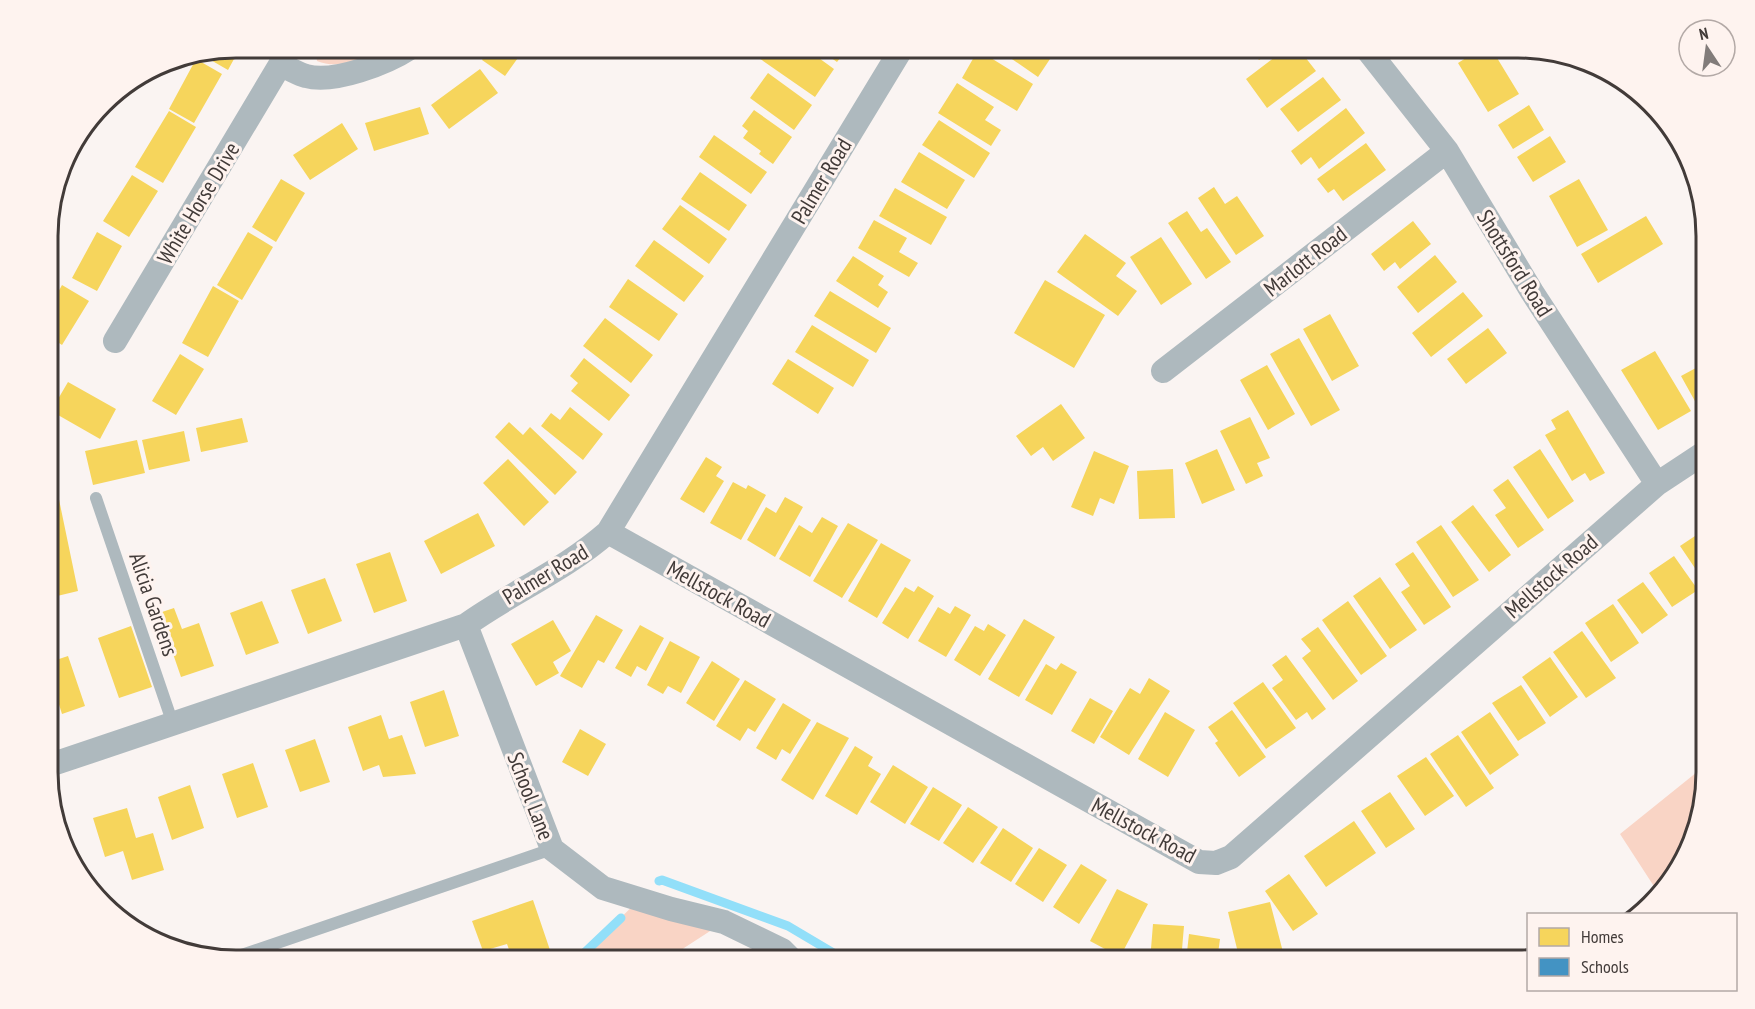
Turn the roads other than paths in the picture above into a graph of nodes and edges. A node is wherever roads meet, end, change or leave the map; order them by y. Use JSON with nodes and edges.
{"nodes":[{"id":1,"x":896,"y":58,"type":"edge"},
{"id":2,"x":1374,"y":58,"type":"edge"},
{"id":3,"x":282,"y":59,"type":"edge"},
{"id":4,"x":287,"y":59,"type":"edge"},
{"id":5,"x":392,"y":59,"type":"edge"},
{"id":6,"x":1447,"y":151,"type":"junction"},
{"id":7,"x":116,"y":341,"type":"dead end"},
{"id":8,"x":1163,"y":371,"type":"dead end"},
{"id":9,"x":1696,"y":458,"type":"edge"},
{"id":10,"x":1657,"y":484,"type":"junction"},
{"id":11,"x":96,"y":498,"type":"dead end"},
{"id":12,"x":608,"y":532,"type":"junction"},
{"id":13,"x":466,"y":625,"type":"junction"},
{"id":14,"x":172,"y":724,"type":"junction"},
{"id":15,"x":58,"y":762,"type":"edge"},
{"id":16,"x":552,"y":849,"type":"junction"},
{"id":17,"x":253,"y":951,"type":"edge"},
{"id":18,"x":783,"y":951,"type":"edge"}],
"edges":[{"from":1,"to":12,"type":"street","name":"Palmer Road"},
{"from":2,"to":6,"type":"street","name":"Shottsford Road"},
{"from":3,"to":7,"type":"street","name":"White Horse Drive"},
{"from":4,"to":5,"type":"street","name":"White Horse Drive"},
{"from":6,"to":8,"type":"street","name":"Marlott Road"},
{"from":6,"to":10,"type":"street","name":"Shottsford Road"},
{"from":9,"to":10,"type":"street","name":"Mellstock Road"},
{"from":10,"to":12,"type":"street","name":"Mellstock Road"},
{"from":11,"to":14,"type":"lane","name":"Alicia Gardens"},
{"from":12,"to":13,"type":"street","name":"Palmer Road"},
{"from":13,"to":14,"type":"street","name":"Palmer Road"},
{"from":13,"to":16,"type":"street","name":"School Lane"},
{"from":14,"to":15,"type":"street","name":"Palmer Road"},
{"from":16,"to":17,"type":"lane"},
{"from":16,"to":18,"type":"street","name":"School Lane"}]}
